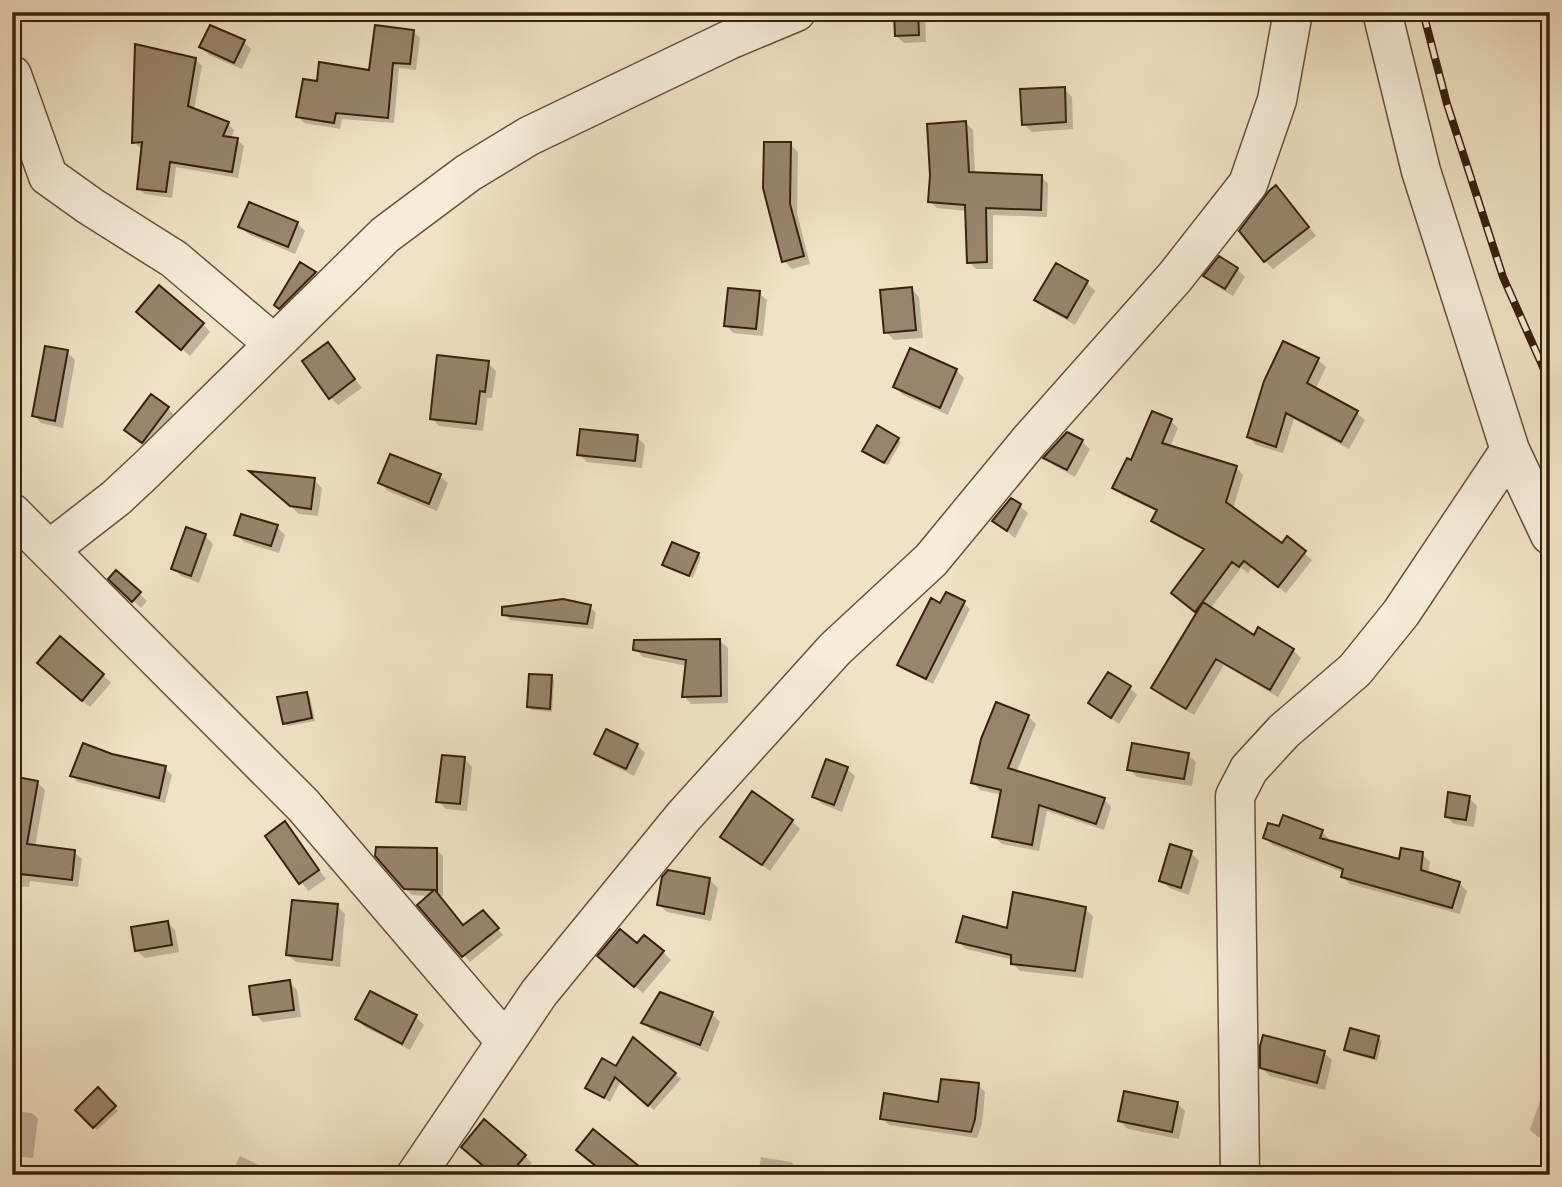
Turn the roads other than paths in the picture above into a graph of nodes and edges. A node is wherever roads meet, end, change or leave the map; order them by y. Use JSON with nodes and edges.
{"nodes":[{"id":1,"x":796,"y":12,"type":"edge"},
{"id":2,"x":1293,"y":12,"type":"edge"},
{"id":3,"x":1382,"y":12,"type":"edge"},
{"id":4,"x":726,"y":26,"type":"edge"},
{"id":5,"x":12,"y":75,"type":"edge"},
{"id":6,"x":12,"y":158,"type":"edge"},
{"id":7,"x":48,"y":176,"type":"junction"},
{"id":8,"x":274,"y":344,"type":"junction"},
{"id":9,"x":1510,"y":450,"type":"junction"},
{"id":10,"x":12,"y":513,"type":"edge"},
{"id":11,"x":1550,"y":535,"type":"edge"},
{"id":12,"x":49,"y":550,"type":"junction"},
{"id":13,"x":506,"y":1042,"type":"junction"},
{"id":14,"x":416,"y":1175,"type":"edge"},
{"id":15,"x":1240,"y":1175,"type":"edge"}],
"edges":[{"from":1,"to":4,"type":"street"},
{"from":2,"to":13,"type":"street"},
{"from":3,"to":9,"type":"street"},
{"from":4,"to":8,"type":"street"},
{"from":5,"to":7,"type":"street"},
{"from":6,"to":7,"type":"street"},
{"from":7,"to":8,"type":"street"},
{"from":8,"to":12,"type":"street"},
{"from":9,"to":11,"type":"street"},
{"from":9,"to":15,"type":"street"},
{"from":10,"to":12,"type":"street"},
{"from":12,"to":13,"type":"street"},
{"from":13,"to":14,"type":"street"}]}
